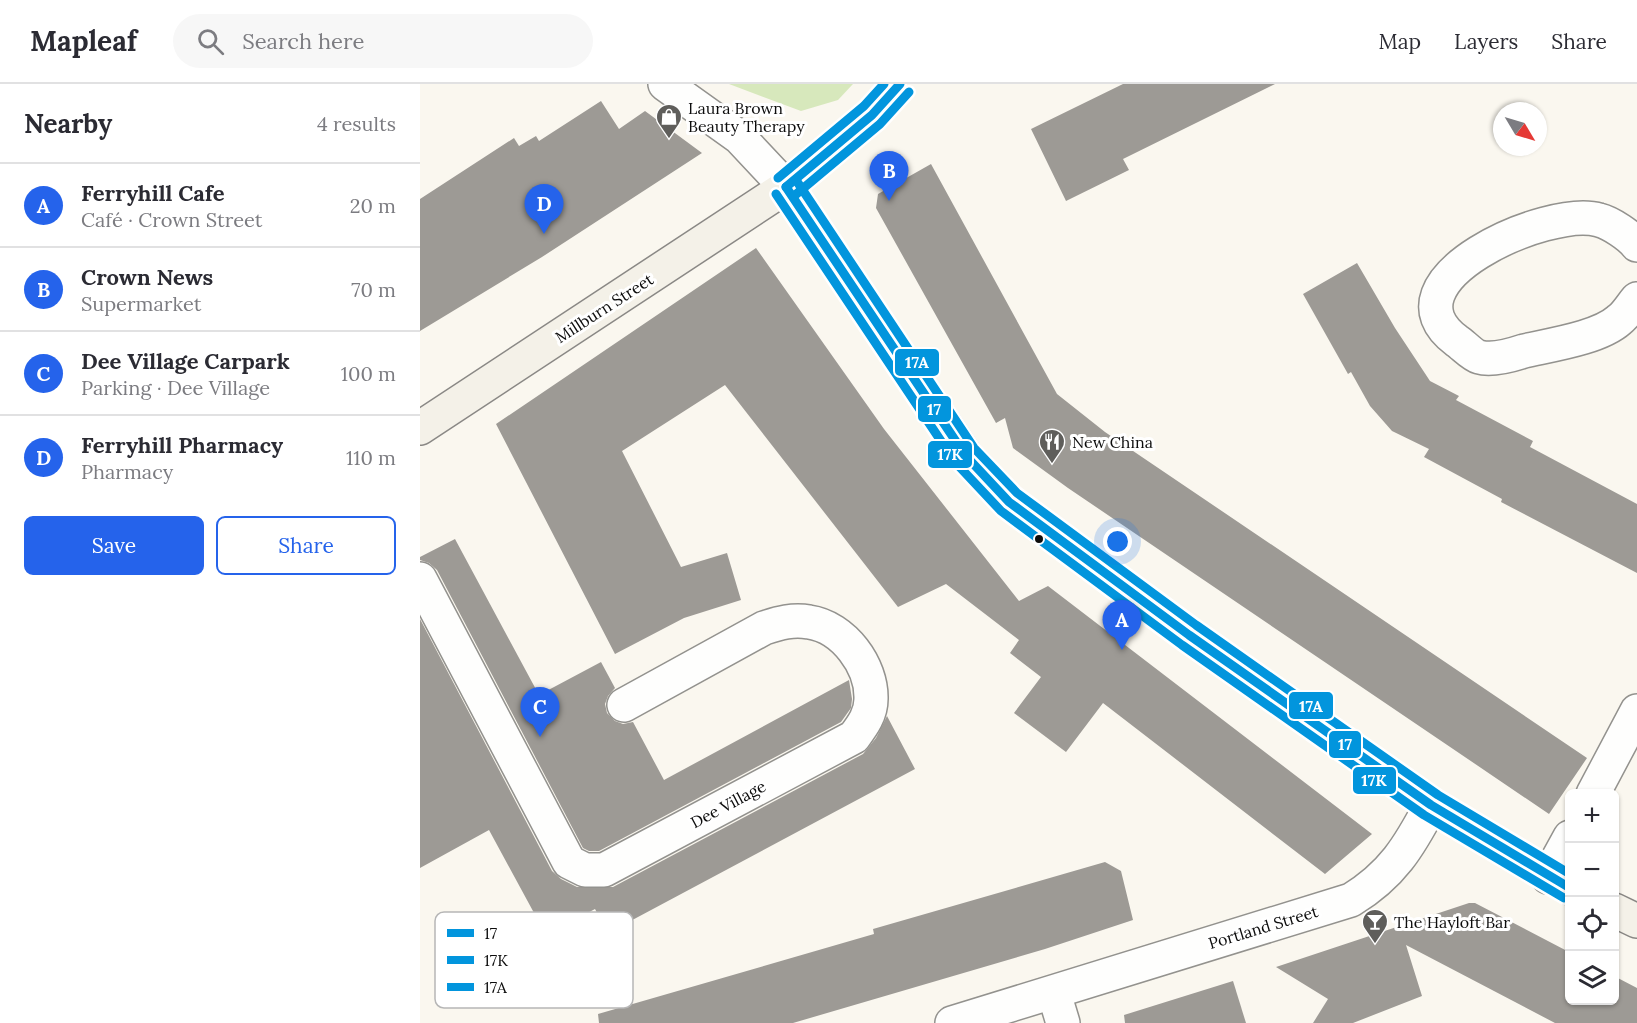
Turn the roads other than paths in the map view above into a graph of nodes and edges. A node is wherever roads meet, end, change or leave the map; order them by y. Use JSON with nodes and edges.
{"nodes":[{"id":1,"x":665,"y":84,"type":"edge"},
{"id":2,"x":786,"y":187,"type":"junction"},
{"id":3,"x":1637,"y":245,"type":"edge"},
{"id":4,"x":1637,"y":299,"type":"edge"},
{"id":5,"x":420,"y":428,"type":"edge"},
{"id":6,"x":420,"y":579,"type":"edge"},
{"id":7,"x":624,"y":705,"type":"dead end"},
{"id":8,"x":1637,"y":711,"type":"edge"},
{"id":9,"x":1596,"y":789,"type":"edge"},
{"id":10,"x":1431,"y":805,"type":"junction"},
{"id":11,"x":1568,"y":843,"type":"edge"},
{"id":12,"x":1559,"y":882,"type":"edge"},
{"id":13,"x":1619,"y":912,"type":"edge"},
{"id":14,"x":1637,"y":921,"type":"edge"},
{"id":15,"x":1058,"y":1008,"type":"edge"},
{"id":16,"x":952,"y":1023,"type":"edge"}],
"edges":[{"from":1,"to":2,"type":"street"},
{"from":2,"to":5,"type":"street","name":"Millburn Street"},
{"from":2,"to":10,"type":"street"},
{"from":3,"to":4,"type":"street"},
{"from":6,"to":7,"type":"street","name":"Dee Village"},
{"from":8,"to":9,"type":"street"},
{"from":10,"to":12,"type":"street"},
{"from":10,"to":15,"type":"street","name":"Portland Street"},
{"from":11,"to":12,"type":"street"},
{"from":13,"to":14,"type":"street"},
{"from":15,"to":16,"type":"street","name":"Portland Street"}]}
